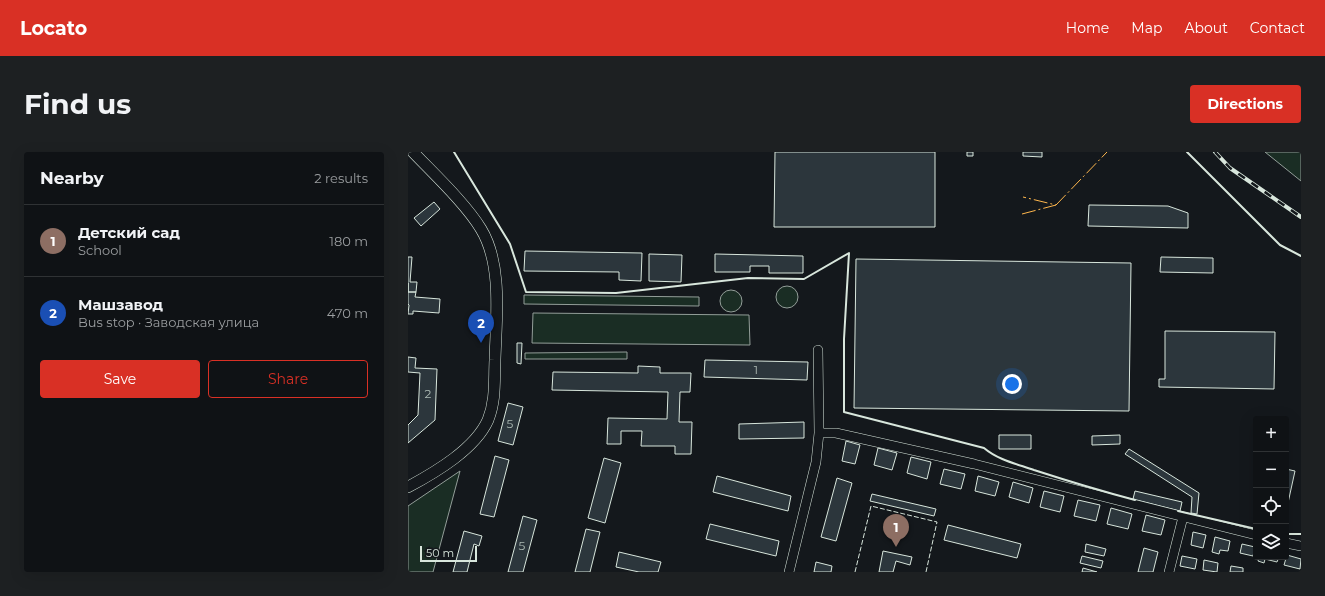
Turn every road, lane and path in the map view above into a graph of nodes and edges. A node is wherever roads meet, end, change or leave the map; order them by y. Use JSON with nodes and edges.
{"nodes":[{"id":1,"x":413,"y":152,"type":"edge"},
{"id":2,"x":818,"y":350,"type":"dead end"},
{"id":3,"x":819,"y":433,"type":"junction"},
{"id":4,"x":408,"y":487,"type":"edge"},
{"id":5,"x":1183,"y":517,"type":"junction"},
{"id":6,"x":1253,"y":534,"type":"edge"},
{"id":7,"x":1289,"y":543,"type":"edge"},
{"id":8,"x":1301,"y":546,"type":"edge"},
{"id":9,"x":789,"y":572,"type":"edge"},
{"id":10,"x":1169,"y":572,"type":"edge"}],
"edges":[{"from":1,"to":4,"type":"main road"},
{"from":2,"to":3,"type":"street"},
{"from":3,"to":5,"type":"street"},
{"from":3,"to":9,"type":"street"},
{"from":5,"to":6,"type":"street"},
{"from":5,"to":10,"type":"street"},
{"from":7,"to":8,"type":"street"}]}
